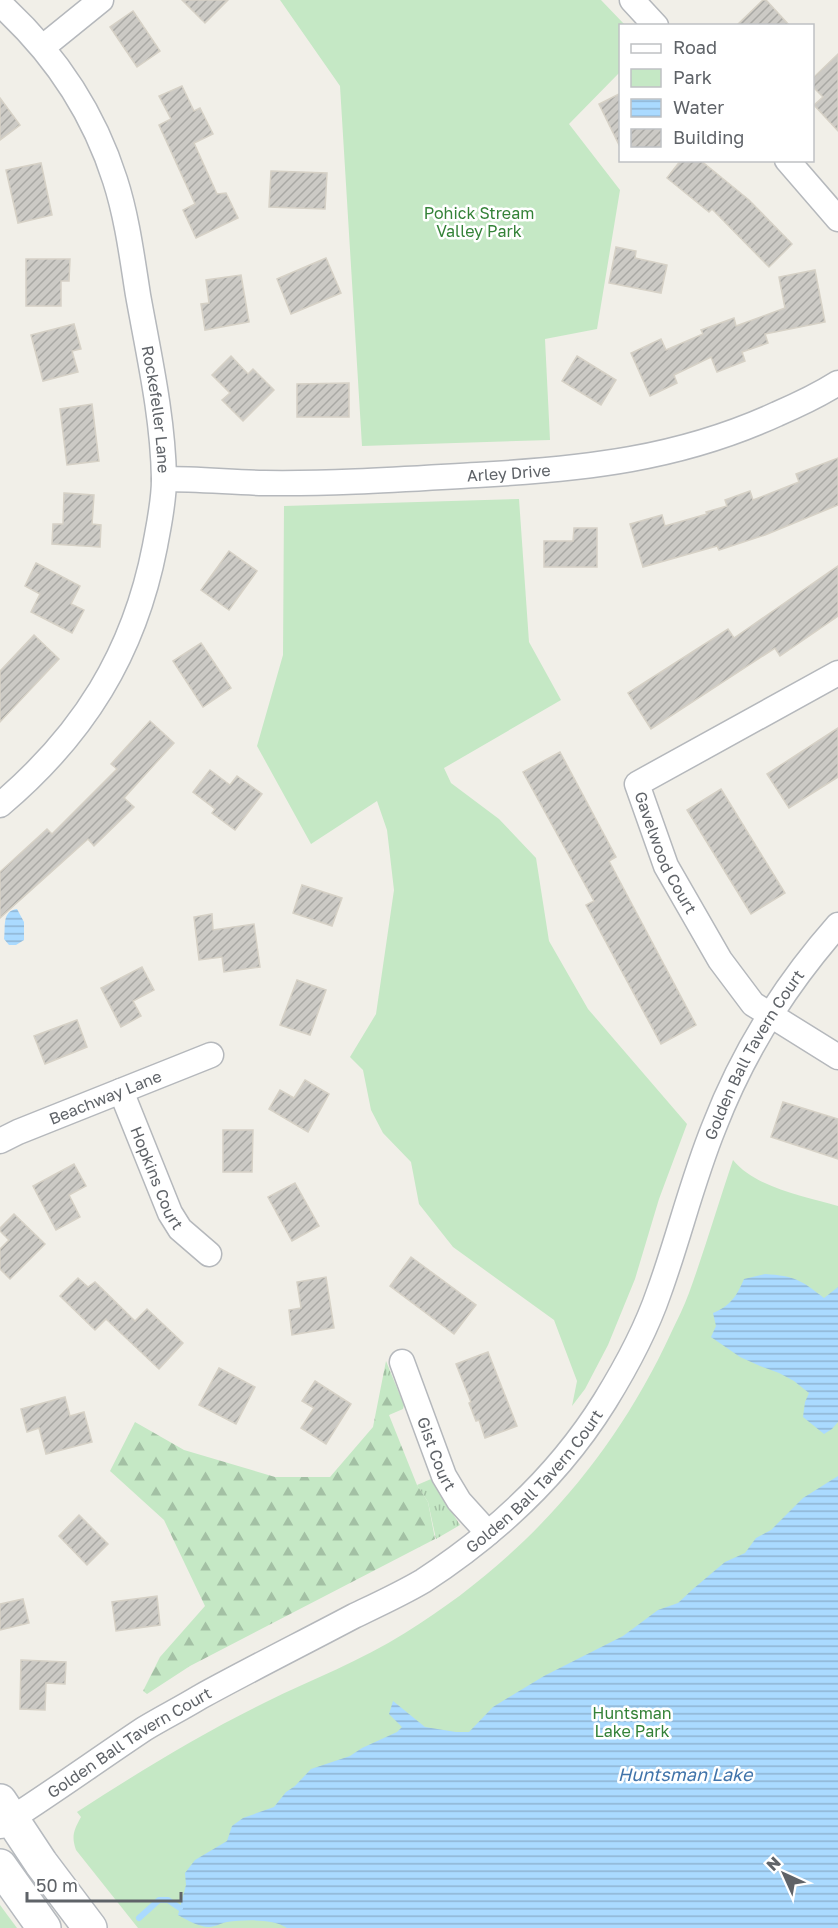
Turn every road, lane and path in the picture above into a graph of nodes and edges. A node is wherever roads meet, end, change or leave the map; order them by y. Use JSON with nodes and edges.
{"nodes":[{"id":1,"x":101,"y":0,"type":"edge"},
{"id":2,"x":632,"y":0,"type":"edge"},
{"id":3,"x":0,"y":4,"type":"edge"},
{"id":4,"x":654,"y":24,"type":"edge"},
{"id":5,"x":43,"y":47,"type":"junction"},
{"id":6,"x":789,"y":162,"type":"edge"},
{"id":7,"x":838,"y":219,"type":"edge"},
{"id":8,"x":838,"y":383,"type":"edge"},
{"id":9,"x":164,"y":479,"type":"junction"},
{"id":10,"x":838,"y":673,"type":"edge"},
{"id":11,"x":0,"y":805,"type":"edge"},
{"id":12,"x":838,"y":925,"type":"edge"},
{"id":13,"x":769,"y":1015,"type":"junction"},
{"id":14,"x":212,"y":1055,"type":"dead end"},
{"id":15,"x":838,"y":1057,"type":"edge"},
{"id":16,"x":121,"y":1091,"type":"junction"},
{"id":17,"x":0,"y":1141,"type":"edge"},
{"id":18,"x":209,"y":1254,"type":"dead end"},
{"id":19,"x":402,"y":1362,"type":"dead end"},
{"id":20,"x":489,"y":1533,"type":"junction"},
{"id":21,"x":4,"y":1815,"type":"edge"},
{"id":22,"x":0,"y":1866,"type":"edge"},
{"id":23,"x":44,"y":1928,"type":"edge"},
{"id":24,"x":90,"y":1928,"type":"edge"}],
"edges":[{"from":1,"to":5,"type":"street"},
{"from":2,"to":4,"type":"street"},
{"from":3,"to":5,"type":"street","name":"Rockefeller Lane"},
{"from":5,"to":9,"type":"street","name":"Rockefeller Lane"},
{"from":6,"to":7,"type":"street"},
{"from":8,"to":9,"type":"street","name":"Arley Drive"},
{"from":9,"to":11,"type":"street","name":"Rockefeller Lane"},
{"from":10,"to":13,"type":"street","name":"Gavelwood Court"},
{"from":12,"to":13,"type":"street","name":"Golden Ball Tavern Court"},
{"from":13,"to":15,"type":"street"},
{"from":13,"to":20,"type":"street","name":"Golden Ball Tavern Court"},
{"from":14,"to":16,"type":"street","name":"Beachway Lane"},
{"from":16,"to":17,"type":"street","name":"Beachway Lane"},
{"from":16,"to":18,"type":"street","name":"Hopkins Court"},
{"from":19,"to":20,"type":"street","name":"Gist Court"},
{"from":20,"to":21,"type":"street","name":"Golden Ball Tavern Court"},
{"from":21,"to":24,"type":"street"},
{"from":22,"to":23,"type":"street"}]}
